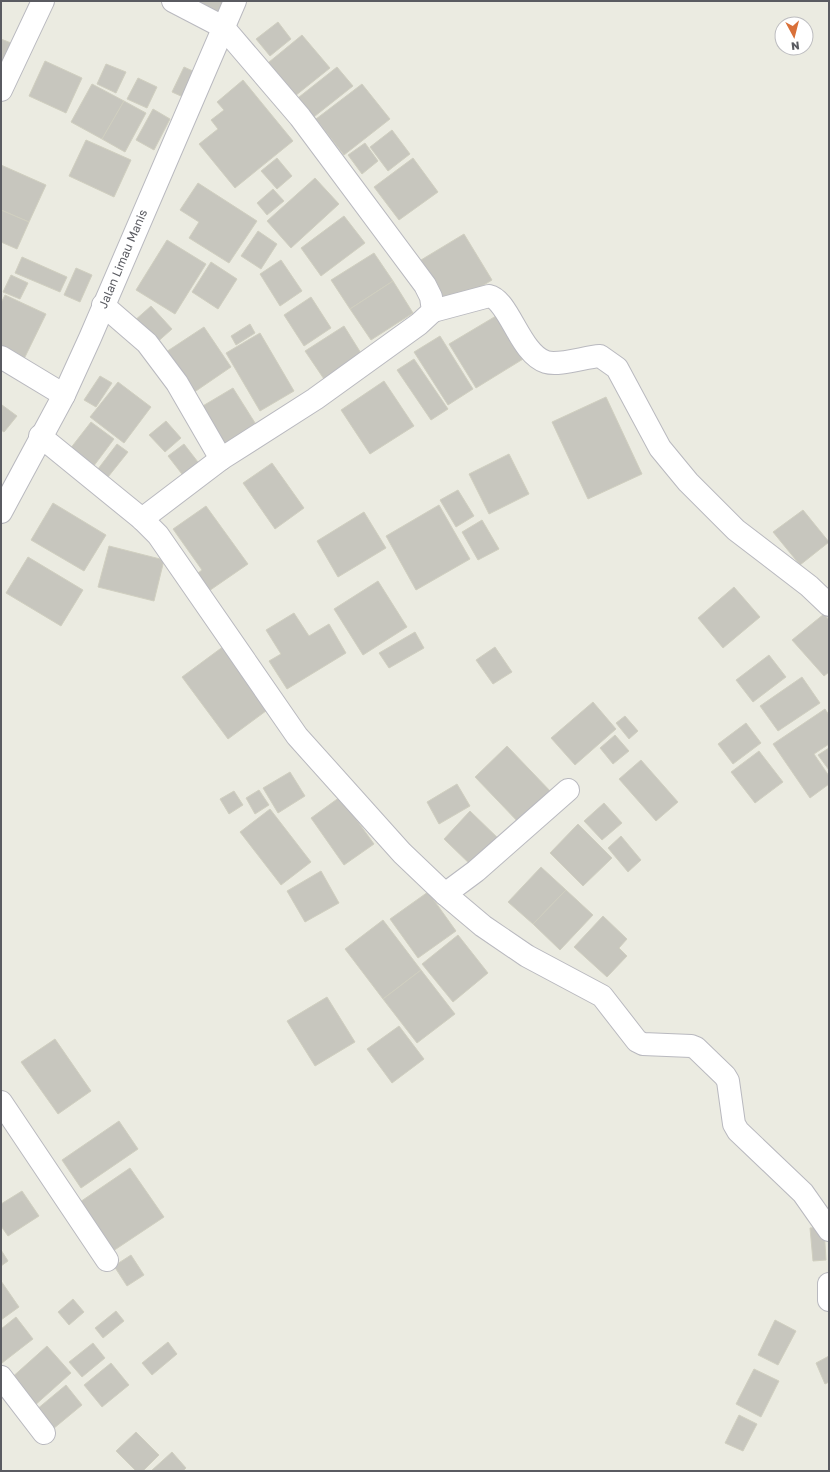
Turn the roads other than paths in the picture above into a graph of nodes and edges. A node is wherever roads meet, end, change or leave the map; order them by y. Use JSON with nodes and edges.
{"nodes":[{"id":1,"x":43,"y":1,"type":"edge"},
{"id":2,"x":173,"y":1,"type":"edge"},
{"id":3,"x":235,"y":1,"type":"edge"},
{"id":4,"x":223,"y":27,"type":"junction"},
{"id":5,"x":1,"y":90,"type":"edge"},
{"id":6,"x":103,"y":305,"type":"junction"},
{"id":7,"x":433,"y":312,"type":"junction"},
{"id":8,"x":1,"y":357,"type":"edge"},
{"id":9,"x":64,"y":395,"type":"junction"},
{"id":10,"x":40,"y":436,"type":"junction"},
{"id":11,"x":221,"y":459,"type":"junction"},
{"id":12,"x":1,"y":512,"type":"edge"},
{"id":13,"x":142,"y":519,"type":"junction"},
{"id":14,"x":829,"y":605,"type":"edge"},
{"id":15,"x":568,"y":790,"type":"dead end"},
{"id":16,"x":445,"y":894,"type":"junction"},
{"id":17,"x":1,"y":1102,"type":"edge"},
{"id":18,"x":829,"y":1230,"type":"edge"},
{"id":19,"x":107,"y":1260,"type":"dead end"},
{"id":20,"x":829,"y":1284,"type":"edge"},
{"id":21,"x":829,"y":1300,"type":"edge"},
{"id":22,"x":1,"y":1377,"type":"edge"},
{"id":23,"x":44,"y":1433,"type":"dead end"}],
"edges":[{"from":1,"to":5,"type":"street"},
{"from":2,"to":4,"type":"street"},
{"from":3,"to":4,"type":"street","name":"Jalan Limau Manis"},
{"from":4,"to":6,"type":"street","name":"Jalan Limau Manis"},
{"from":4,"to":7,"type":"street"},
{"from":6,"to":9,"type":"street","name":"Jalan Limau Manis"},
{"from":6,"to":11,"type":"street"},
{"from":7,"to":11,"type":"street"},
{"from":7,"to":14,"type":"street"},
{"from":8,"to":9,"type":"street"},
{"from":9,"to":10,"type":"street","name":"Jalan Limau Manis"},
{"from":10,"to":12,"type":"street","name":"Jalan Limau Manis"},
{"from":10,"to":13,"type":"street"},
{"from":11,"to":13,"type":"street"},
{"from":13,"to":16,"type":"street"},
{"from":15,"to":16,"type":"street"},
{"from":16,"to":18,"type":"street"},
{"from":17,"to":19,"type":"street"},
{"from":20,"to":21,"type":"street"},
{"from":22,"to":23,"type":"street"}]}
